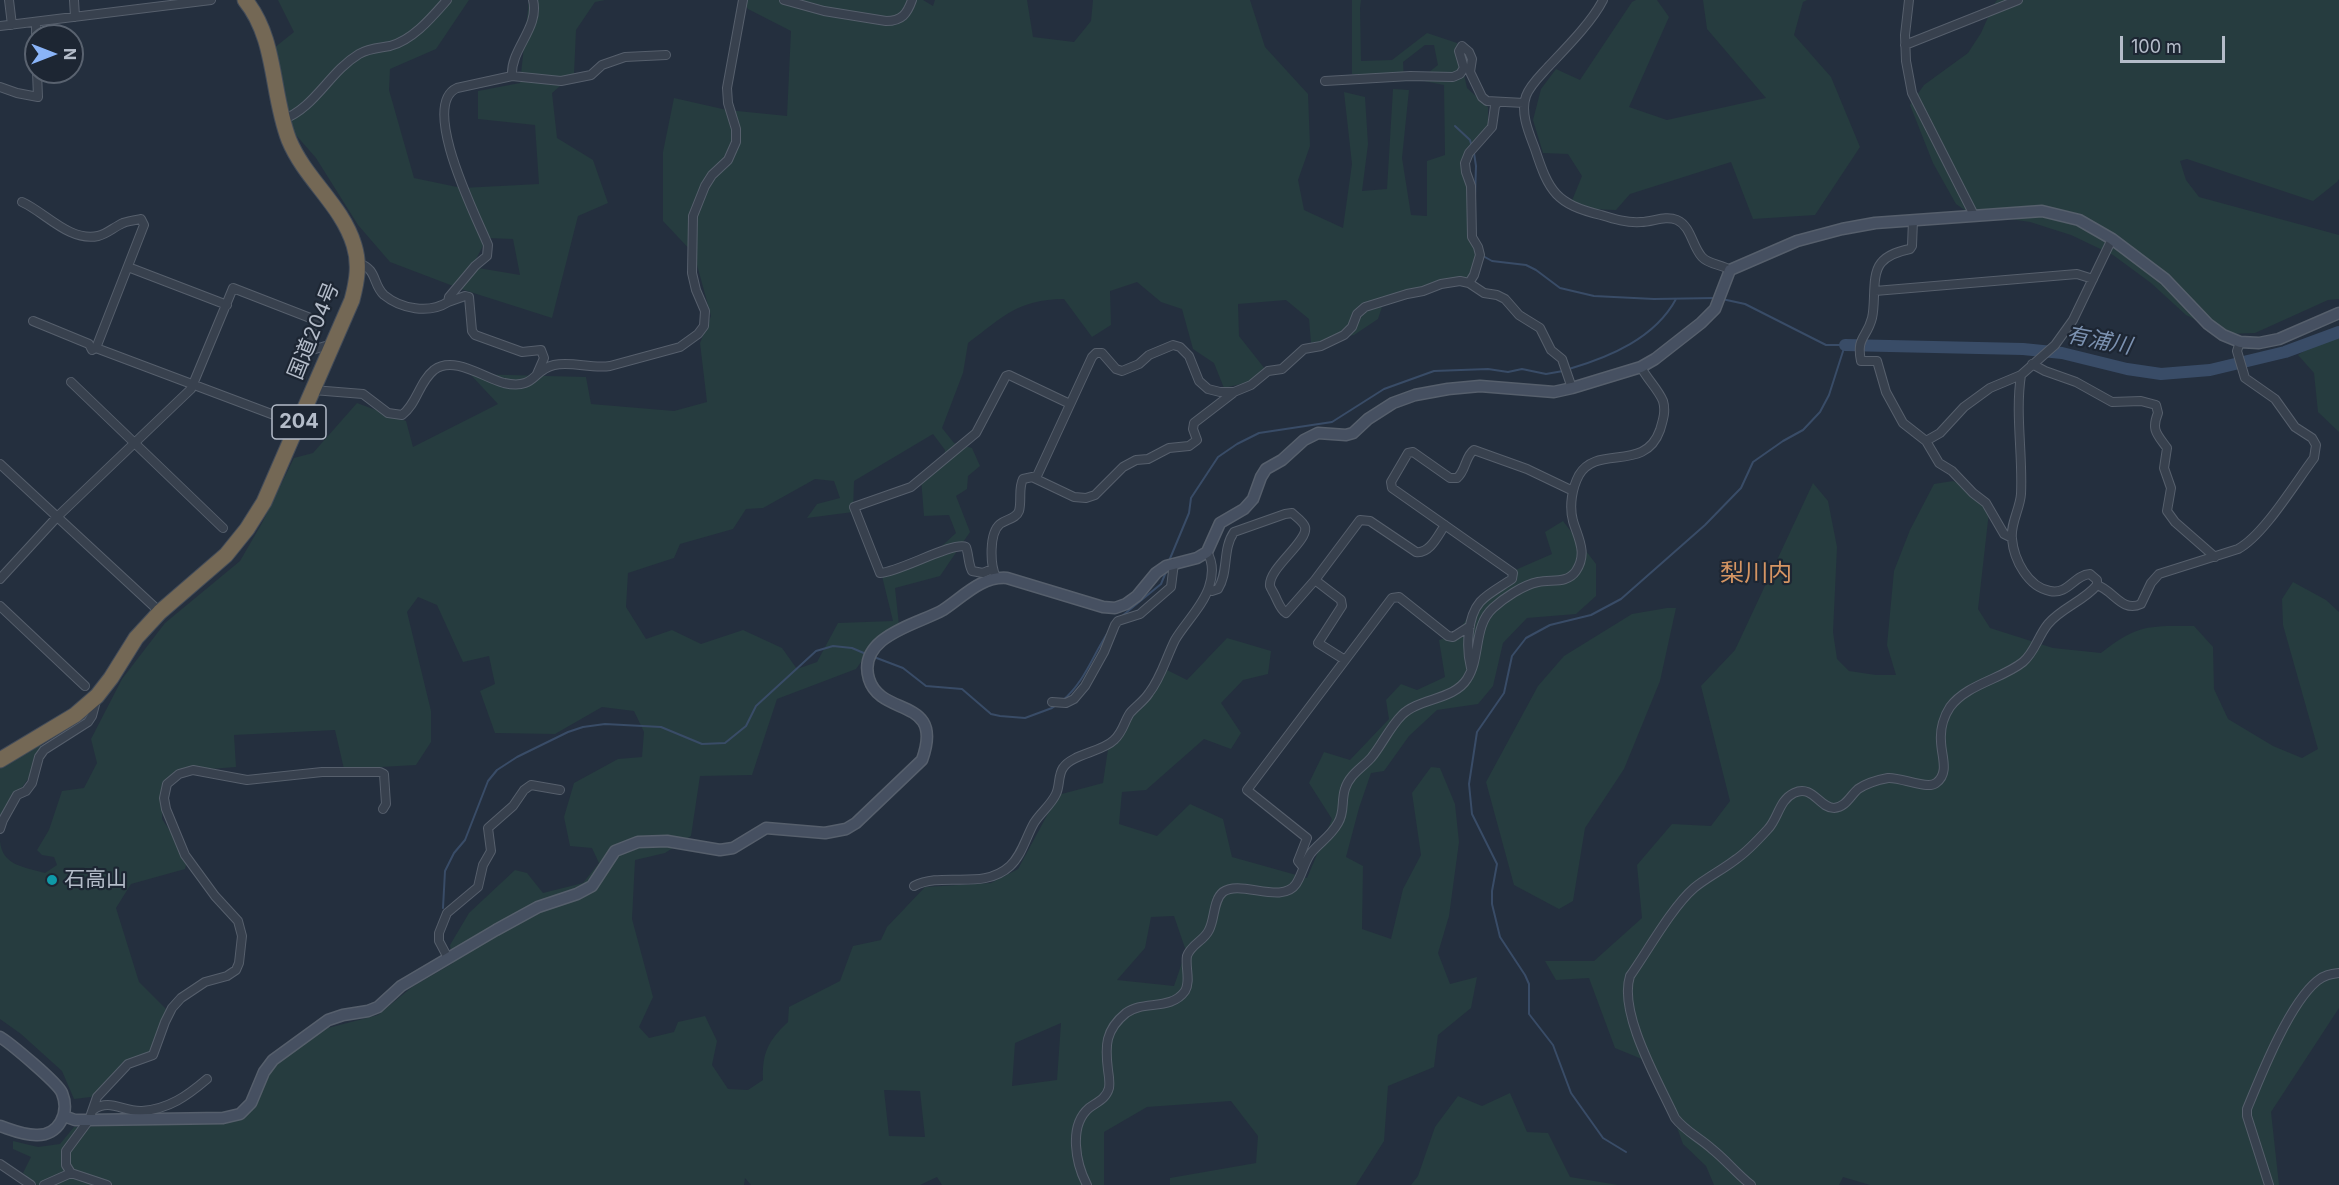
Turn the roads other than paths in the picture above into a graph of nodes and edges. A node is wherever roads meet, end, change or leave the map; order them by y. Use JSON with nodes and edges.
{"nodes":[{"id":1,"x":9,"y":0,"type":"edge"},
{"id":2,"x":74,"y":0,"type":"edge"},
{"id":3,"x":211,"y":0,"type":"edge"},
{"id":4,"x":245,"y":0,"type":"edge"},
{"id":5,"x":447,"y":0,"type":"edge"},
{"id":6,"x":533,"y":0,"type":"edge"},
{"id":7,"x":743,"y":0,"type":"edge"},
{"id":8,"x":784,"y":0,"type":"edge"},
{"id":9,"x":912,"y":0,"type":"edge"},
{"id":10,"x":1603,"y":0,"type":"edge"},
{"id":11,"x":1909,"y":0,"type":"edge"},
{"id":12,"x":2018,"y":0,"type":"edge"},
{"id":13,"x":75,"y":17,"type":"junction"},
{"id":14,"x":36,"y":23,"type":"joint"},
{"id":15,"x":12,"y":25,"type":"junction"},
{"id":16,"x":0,"y":26,"type":"edge"},
{"id":17,"x":1905,"y":45,"type":"junction"},
{"id":18,"x":666,"y":56,"type":"dead end"},
{"id":19,"x":512,"y":76,"type":"junction"},
{"id":20,"x":1324,"y":81,"type":"dead end"},
{"id":21,"x":38,"y":84,"type":"edge"},
{"id":22,"x":0,"y":87,"type":"edge"},
{"id":23,"x":1498,"y":102,"type":"junction"},
{"id":24,"x":1524,"y":103,"type":"junction"},
{"id":25,"x":282,"y":120,"type":"junction"},
{"id":26,"x":22,"y":202,"type":"dead end"},
{"id":27,"x":1974,"y":215,"type":"junction"},
{"id":28,"x":1913,"y":220,"type":"junction"},
{"id":29,"x":2112,"y":239,"type":"junction"},
{"id":30,"x":358,"y":263,"type":"junction"},
{"id":31,"x":128,"y":267,"type":"junction"},
{"id":32,"x":1731,"y":270,"type":"junction"},
{"id":33,"x":2092,"y":279,"type":"junction"},
{"id":34,"x":1469,"y":284,"type":"junction"},
{"id":35,"x":1875,"y":291,"type":"junction"},
{"id":36,"x":448,"y":302,"type":"junction"},
{"id":37,"x":226,"y":305,"type":"junction"},
{"id":38,"x":2339,"y":313,"type":"edge"},
{"id":39,"x":33,"y":321,"type":"dead end"},
{"id":40,"x":333,"y":345,"type":"junction"},
{"id":41,"x":2238,"y":347,"type":"junction"},
{"id":42,"x":96,"y":348,"type":"junction"},
{"id":43,"x":2032,"y":364,"type":"junction"},
{"id":44,"x":1641,"y":367,"type":"junction"},
{"id":45,"x":2021,"y":375,"type":"junction"},
{"id":46,"x":536,"y":378,"type":"junction"},
{"id":47,"x":71,"y":382,"type":"dead end"},
{"id":48,"x":1570,"y":383,"type":"junction"},
{"id":49,"x":193,"y":385,"type":"junction"},
{"id":50,"x":313,"y":390,"type":"junction"},
{"id":51,"x":1234,"y":392,"type":"junction"},
{"id":52,"x":1070,"y":404,"type":"junction"},
{"id":53,"x":298,"y":424,"type":"junction"},
{"id":54,"x":1926,"y":441,"type":"junction"},
{"id":55,"x":134,"y":443,"type":"junction"},
{"id":56,"x":0,"y":464,"type":"edge"},
{"id":57,"x":1034,"y":478,"type":"junction"},
{"id":58,"x":1573,"y":491,"type":"junction"},
{"id":59,"x":57,"y":517,"type":"junction"},
{"id":60,"x":1445,"y":525,"type":"junction"},
{"id":61,"x":223,"y":528,"type":"dead end"},
{"id":62,"x":2012,"y":538,"type":"junction"},
{"id":63,"x":1207,"y":552,"type":"junction"},
{"id":64,"x":2215,"y":557,"type":"junction"},
{"id":65,"x":1174,"y":563,"type":"junction"},
{"id":66,"x":994,"y":573,"type":"junction"},
{"id":67,"x":0,"y":579,"type":"edge"},
{"id":68,"x":1315,"y":580,"type":"junction"},
{"id":69,"x":2097,"y":585,"type":"junction"},
{"id":70,"x":1209,"y":588,"type":"junction"},
{"id":71,"x":0,"y":606,"type":"edge"},
{"id":72,"x":160,"y":612,"type":"junction"},
{"id":73,"x":1470,"y":626,"type":"junction"},
{"id":74,"x":1345,"y":660,"type":"junction"},
{"id":75,"x":1471,"y":669,"type":"junction"},
{"id":76,"x":91,"y":691,"type":"junction"},
{"id":77,"x":1052,"y":702,"type":"dead end"},
{"id":78,"x":0,"y":760,"type":"edge"},
{"id":79,"x":560,"y":790,"type":"dead end"},
{"id":80,"x":383,"y":809,"type":"dead end"},
{"id":81,"x":0,"y":829,"type":"edge"},
{"id":82,"x":1303,"y":867,"type":"junction"},
{"id":83,"x":914,"y":886,"type":"dead end"},
{"id":84,"x":448,"y":958,"type":"junction"},
{"id":85,"x":2339,"y":973,"type":"edge"},
{"id":86,"x":0,"y":1037,"type":"edge"},
{"id":87,"x":207,"y":1079,"type":"dead end"},
{"id":88,"x":91,"y":1115,"type":"junction"},
{"id":89,"x":64,"y":1116,"type":"junction"},
{"id":90,"x":0,"y":1126,"type":"edge"},
{"id":91,"x":0,"y":1164,"type":"edge"},
{"id":92,"x":71,"y":1173,"type":"junction"},
{"id":93,"x":31,"y":1185,"type":"edge"},
{"id":94,"x":44,"y":1185,"type":"edge"},
{"id":95,"x":107,"y":1185,"type":"edge"},
{"id":96,"x":1087,"y":1185,"type":"edge"},
{"id":97,"x":1751,"y":1185,"type":"edge"},
{"id":98,"x":2269,"y":1185,"type":"edge"}],
"edges":[{"from":1,"to":15,"type":"street"},
{"from":2,"to":13,"type":"street"},
{"from":3,"to":13,"type":"street"},
{"from":4,"to":25,"type":"highway","name":"国道204号","number":"204"},
{"from":5,"to":25,"type":"street"},
{"from":6,"to":19,"type":"street"},
{"from":7,"to":46,"type":"street"},
{"from":8,"to":9,"type":"street"},
{"from":10,"to":24,"type":"street"},
{"from":11,"to":17,"type":"street"},
{"from":12,"to":17,"type":"street"},
{"from":13,"to":14,"type":"street"},
{"from":14,"to":15,"type":"street"},
{"from":15,"to":16,"type":"street"},
{"from":17,"to":27,"type":"street"},
{"from":18,"to":19,"type":"street"},
{"from":19,"to":36,"type":"street"},
{"from":20,"to":23,"type":"street"},
{"from":21,"to":22,"type":"street"},
{"from":23,"to":24,"type":"street"},
{"from":23,"to":34,"type":"street"},
{"from":24,"to":32,"type":"street"},
{"from":25,"to":30,"type":"highway","name":"国道204号","number":"204"},
{"from":26,"to":31,"type":"street"},
{"from":27,"to":28,"type":"street"},
{"from":27,"to":29,"type":"street"},
{"from":28,"to":32,"type":"street"},
{"from":28,"to":35,"type":"street"},
{"from":29,"to":33,"type":"street"},
{"from":29,"to":41,"type":"street"},
{"from":30,"to":36,"type":"street"},
{"from":30,"to":40,"type":"highway","name":"国道204号","number":"204"},
{"from":31,"to":37,"type":"street"},
{"from":31,"to":42,"type":"street"},
{"from":32,"to":44,"type":"street"},
{"from":33,"to":35,"type":"street"},
{"from":33,"to":43,"type":"street"},
{"from":34,"to":48,"type":"street"},
{"from":34,"to":51,"type":"street"},
{"from":35,"to":54,"type":"street"},
{"from":36,"to":46,"type":"street"},
{"from":37,"to":40,"type":"street"},
{"from":37,"to":49,"type":"street"},
{"from":38,"to":41,"type":"street"},
{"from":39,"to":42,"type":"street"},
{"from":40,"to":50,"type":"highway","name":"国道204号","number":"204"},
{"from":41,"to":64,"type":"street"},
{"from":42,"to":49,"type":"street"},
{"from":43,"to":45,"type":"street"},
{"from":43,"to":64,"type":"street"},
{"from":44,"to":48,"type":"street"},
{"from":44,"to":58,"type":"street"},
{"from":45,"to":54,"type":"street"},
{"from":45,"to":62,"type":"street"},
{"from":46,"to":50,"type":"street"},
{"from":47,"to":55,"type":"street"},
{"from":48,"to":63,"type":"street"},
{"from":49,"to":53,"type":"street"},
{"from":49,"to":55,"type":"street"},
{"from":50,"to":53,"type":"highway","name":"国道204号","number":"204"},
{"from":51,"to":52,"type":"street"},
{"from":51,"to":57,"type":"street"},
{"from":52,"to":57,"type":"street"},
{"from":52,"to":66,"type":"street"},
{"from":53,"to":72,"type":"highway","name":"国道204号","number":"204"},
{"from":54,"to":62,"type":"street"},
{"from":55,"to":59,"type":"street"},
{"from":55,"to":61,"type":"street"},
{"from":56,"to":59,"type":"street"},
{"from":57,"to":66,"type":"street"},
{"from":58,"to":60,"type":"street"},
{"from":58,"to":75,"type":"street"},
{"from":59,"to":67,"type":"street"},
{"from":59,"to":72,"type":"street"},
{"from":60,"to":68,"type":"street"},
{"from":60,"to":73,"type":"street"},
{"from":62,"to":69,"type":"street"},
{"from":63,"to":65,"type":"street"},
{"from":63,"to":70,"type":"street"},
{"from":64,"to":69,"type":"street"},
{"from":65,"to":66,"type":"street"},
{"from":65,"to":77,"type":"street"},
{"from":66,"to":84,"type":"street"},
{"from":68,"to":70,"type":"street"},
{"from":68,"to":74,"type":"street"},
{"from":69,"to":97,"type":"street"},
{"from":70,"to":83,"type":"street"},
{"from":71,"to":76,"type":"street"},
{"from":72,"to":76,"type":"highway","name":"国道204号","number":"204"},
{"from":73,"to":74,"type":"street"},
{"from":73,"to":75,"type":"street"},
{"from":74,"to":82,"type":"street"},
{"from":75,"to":82,"type":"street"},
{"from":76,"to":78,"type":"highway","name":"国道204号","number":"204"},
{"from":76,"to":81,"type":"street"},
{"from":79,"to":84,"type":"street"},
{"from":80,"to":88,"type":"street"},
{"from":82,"to":96,"type":"street"},
{"from":84,"to":88,"type":"street"},
{"from":85,"to":98,"type":"street"},
{"from":86,"to":89,"type":"street"},
{"from":87,"to":88,"type":"street"},
{"from":88,"to":89,"type":"street"},
{"from":88,"to":92,"type":"street"},
{"from":89,"to":90,"type":"street"},
{"from":91,"to":93,"type":"street"},
{"from":92,"to":94,"type":"street"},
{"from":92,"to":95,"type":"street"}]}
